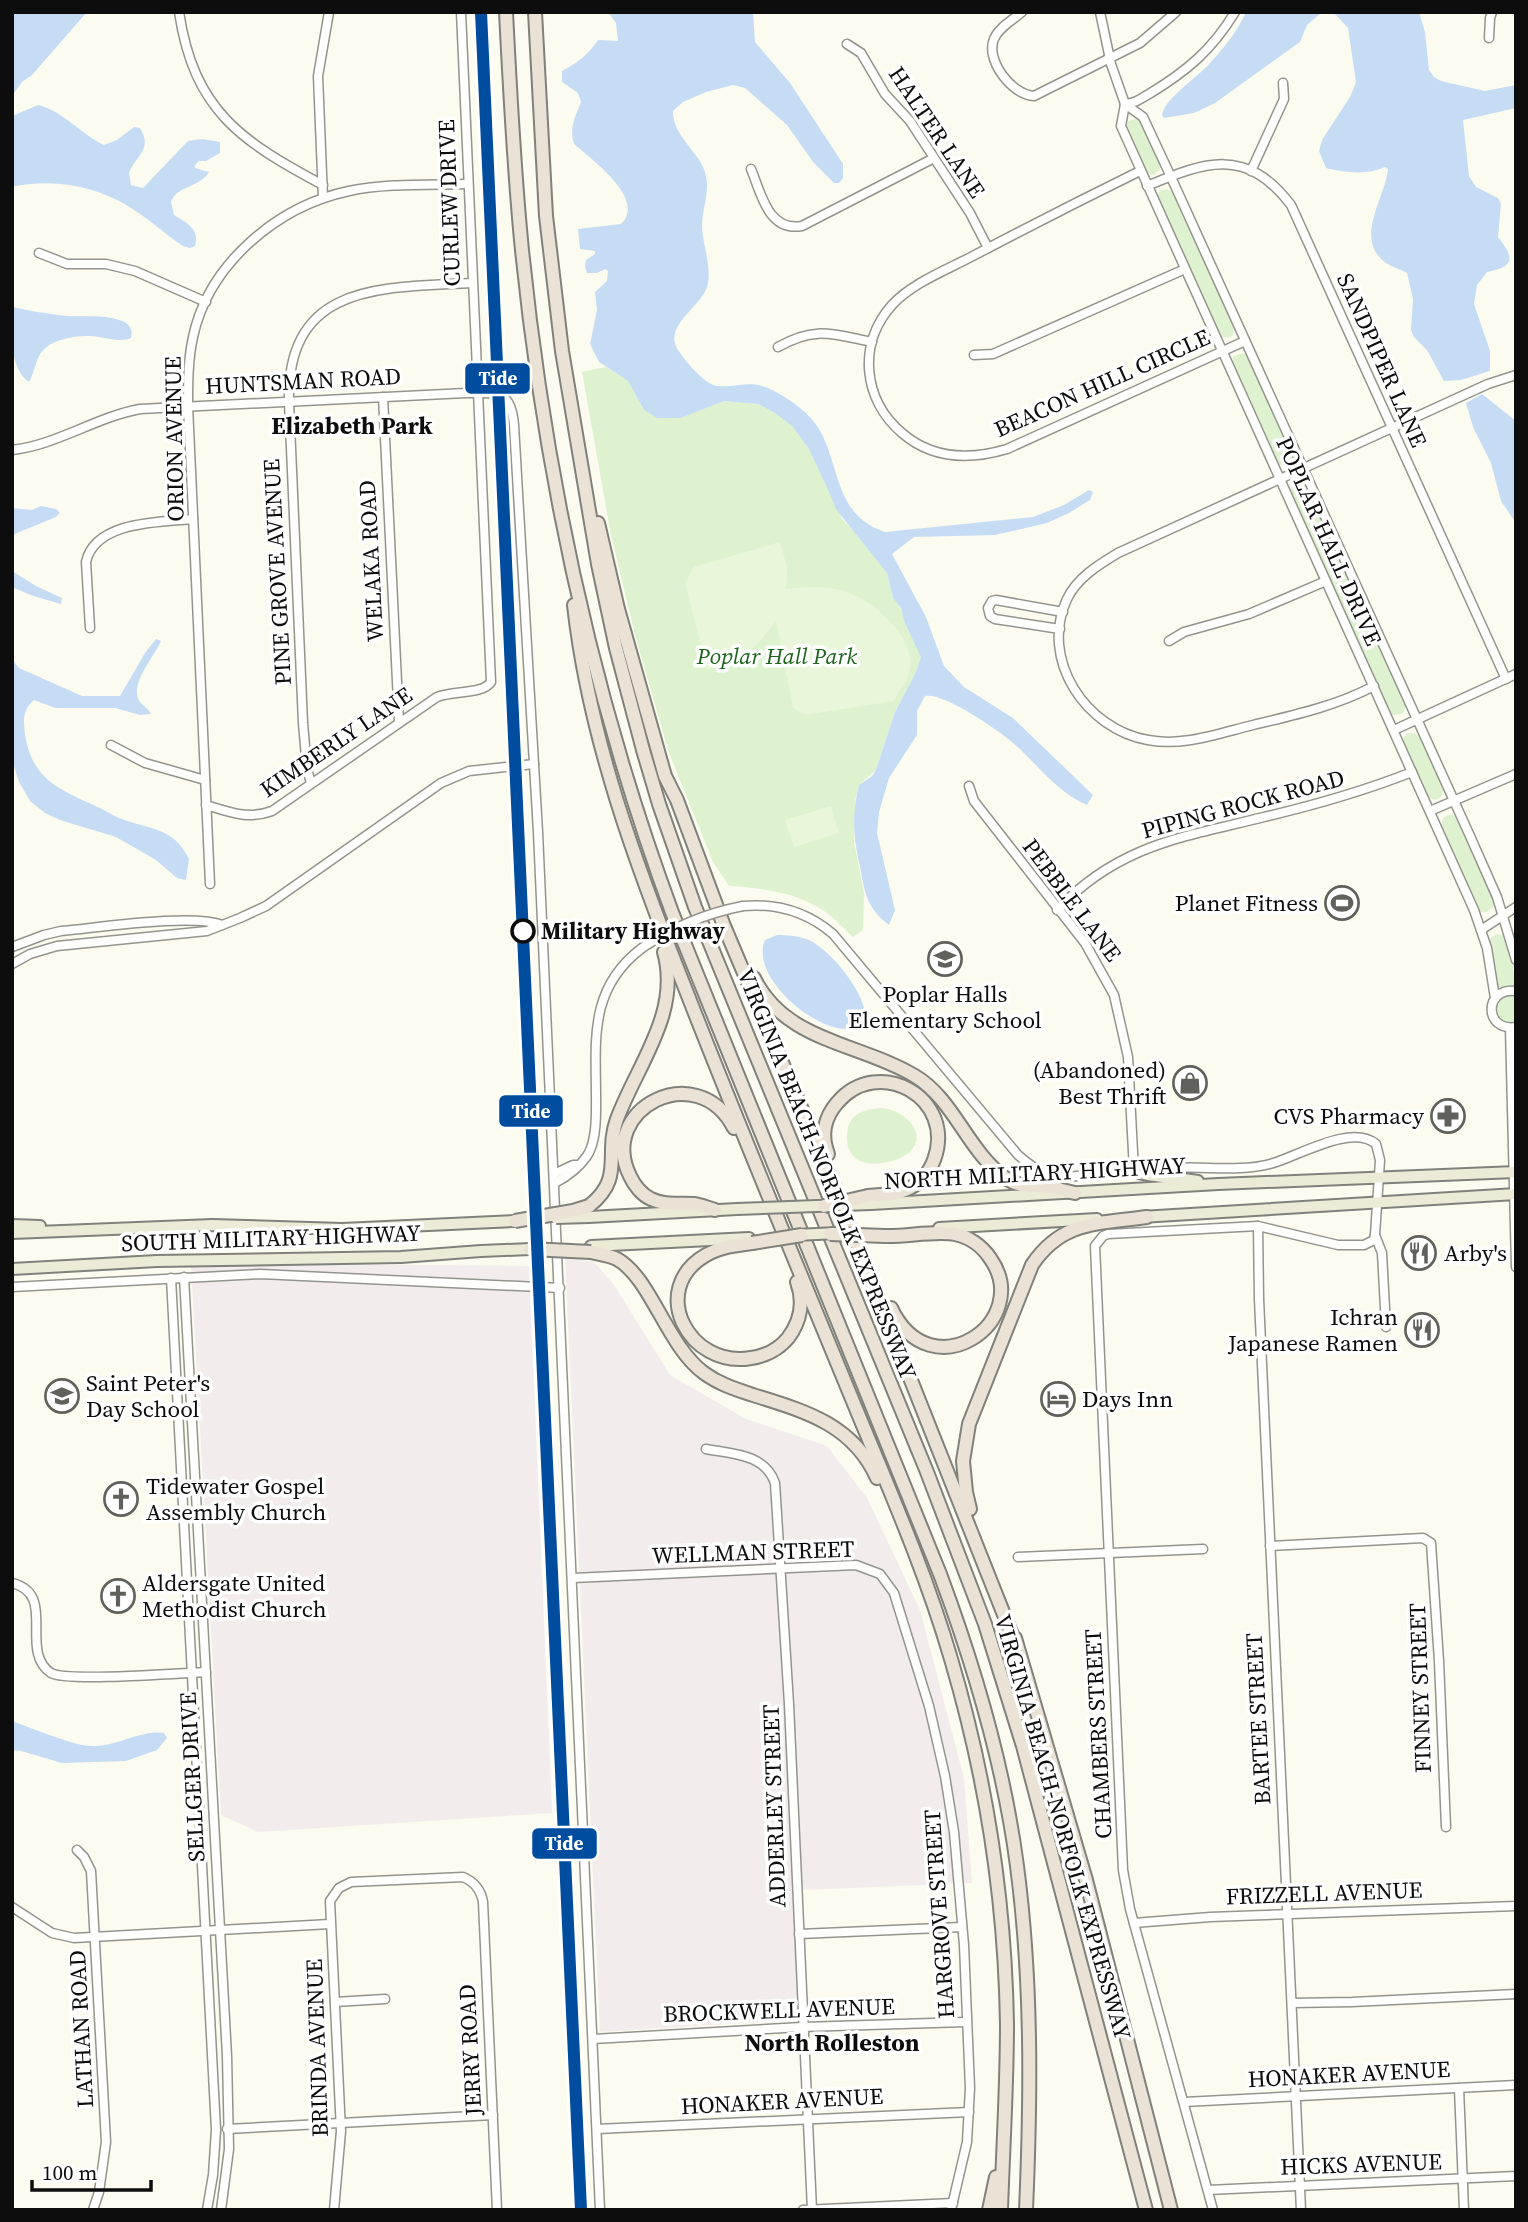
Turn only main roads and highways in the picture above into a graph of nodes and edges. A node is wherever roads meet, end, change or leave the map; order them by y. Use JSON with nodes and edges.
{"nodes":[{"id":1,"x":506,"y":12,"type":"edge"},
{"id":2,"x":535,"y":12,"type":"edge"},
{"id":3,"x":572,"y":409,"type":"junction"},
{"id":4,"x":567,"y":538,"type":"junction"},
{"id":5,"x":646,"y":891,"type":"junction"},
{"id":6,"x":724,"y":926,"type":"junction"},
{"id":7,"x":1134,"y":1171,"type":"road end"},
{"id":8,"x":759,"y":1172,"type":"junction"},
{"id":9,"x":1515,"y":1172,"type":"edge"},
{"id":10,"x":1218,"y":1184,"type":"junction"},
{"id":11,"x":1075,"y":1193,"type":"junction"},
{"id":12,"x":1515,"y":1194,"type":"edge"},
{"id":13,"x":869,"y":1200,"type":"junction"},
{"id":14,"x":824,"y":1206,"type":"joint"},
{"id":15,"x":715,"y":1210,"type":"junction"},
{"id":16,"x":589,"y":1212,"type":"junction"},
{"id":17,"x":1147,"y":1217,"type":"junction"},
{"id":18,"x":778,"y":1218,"type":"junction"},
{"id":19,"x":846,"y":1218,"type":"junction"},
{"id":20,"x":510,"y":1221,"type":"joint"},
{"id":21,"x":12,"y":1226,"type":"edge"},
{"id":22,"x":85,"y":1229,"type":"junction"},
{"id":23,"x":12,"y":1233,"type":"edge"},
{"id":24,"x":830,"y":1234,"type":"joint"},
{"id":25,"x":884,"y":1234,"type":"junction"},
{"id":26,"x":802,"y":1235,"type":"joint"},
{"id":27,"x":751,"y":1241,"type":"junction"},
{"id":28,"x":530,"y":1249,"type":"joint"},
{"id":29,"x":591,"y":1249,"type":"junction"},
{"id":30,"x":861,"y":1254,"type":"junction"},
{"id":31,"x":12,"y":1269,"type":"edge"},
{"id":32,"x":908,"y":1537,"type":"junction"},
{"id":33,"x":1016,"y":1645,"type":"junction"},
{"id":34,"x":1005,"y":2121,"type":"junction"},
{"id":35,"x":1160,"y":2162,"type":"junction"},
{"id":36,"x":989,"y":2210,"type":"edge"},
{"id":37,"x":1000,"y":2210,"type":"edge"},
{"id":38,"x":1026,"y":2210,"type":"edge"},
{"id":39,"x":1146,"y":2210,"type":"edge"},
{"id":40,"x":1171,"y":2210,"type":"edge"},
{"id":41,"x":1177,"y":2210,"type":"edge"}],
"edges":[{"from":1,"to":4,"type":"highway","name":"VIRGINIA BEACH-NORFOLK EXPRESSWAY"},
{"from":2,"to":3,"type":"highway","name":"VIRGINIA BEACH-NORFOLK EXPRESSWAY"},
{"from":3,"to":6,"type":"highway"},
{"from":3,"to":39,"type":"highway","name":"VIRGINIA BEACH-NORFOLK EXPRESSWAY"},
{"from":4,"to":5,"type":"highway"},
{"from":4,"to":38,"type":"highway","name":"VIRGINIA BEACH-NORFOLK EXPRESSWAY"},
{"from":5,"to":8,"type":"highway"},
{"from":5,"to":16,"type":"highway"},
{"from":6,"to":11,"type":"highway"},
{"from":6,"to":19,"type":"highway"},
{"from":7,"to":10,"type":"main road"},
{"from":8,"to":15,"type":"highway"},
{"from":8,"to":18,"type":"highway"},
{"from":9,"to":10,"type":"main road","name":"NORTH MILITARY HIGHWAY"},
{"from":10,"to":11,"type":"main road","name":"NORTH MILITARY HIGHWAY"},
{"from":11,"to":13,"type":"main road","name":"NORTH MILITARY HIGHWAY"},
{"from":12,"to":17,"type":"main road"},
{"from":13,"to":14,"type":"highway","bridge":true},
{"from":13,"to":19,"type":"highway"},
{"from":14,"to":15,"type":"main road","bridge":true},
{"from":15,"to":16,"type":"main road"},
{"from":16,"to":20,"type":"highway","bridge":true},
{"from":17,"to":25,"type":"main road"},
{"from":17,"to":33,"type":"highway"},
{"from":18,"to":27,"type":"highway"},
{"from":18,"to":32,"type":"highway"},
{"from":19,"to":30,"type":"highway"},
{"from":20,"to":22,"type":"main road","name":"SOUTH MILITARY HIGHWAY"},
{"from":21,"to":22,"type":"main road"},
{"from":22,"to":23,"type":"main road","name":"SOUTH MILITARY HIGHWAY"},
{"from":24,"to":25,"type":"highway","bridge":true},
{"from":24,"to":26,"type":"main road","bridge":true},
{"from":25,"to":30,"type":"highway"},
{"from":26,"to":27,"type":"highway","bridge":true},
{"from":27,"to":29,"type":"main road"},
{"from":28,"to":29,"type":"highway","bridge":true},
{"from":28,"to":31,"type":"main road","name":"SOUTH MILITARY HIGHWAY"},
{"from":29,"to":32,"type":"highway"},
{"from":30,"to":33,"type":"highway"},
{"from":32,"to":34,"type":"highway"},
{"from":33,"to":35,"type":"highway"},
{"from":34,"to":36,"type":"highway"},
{"from":34,"to":37,"type":"highway"},
{"from":35,"to":40,"type":"highway"},
{"from":35,"to":41,"type":"highway"}]}
